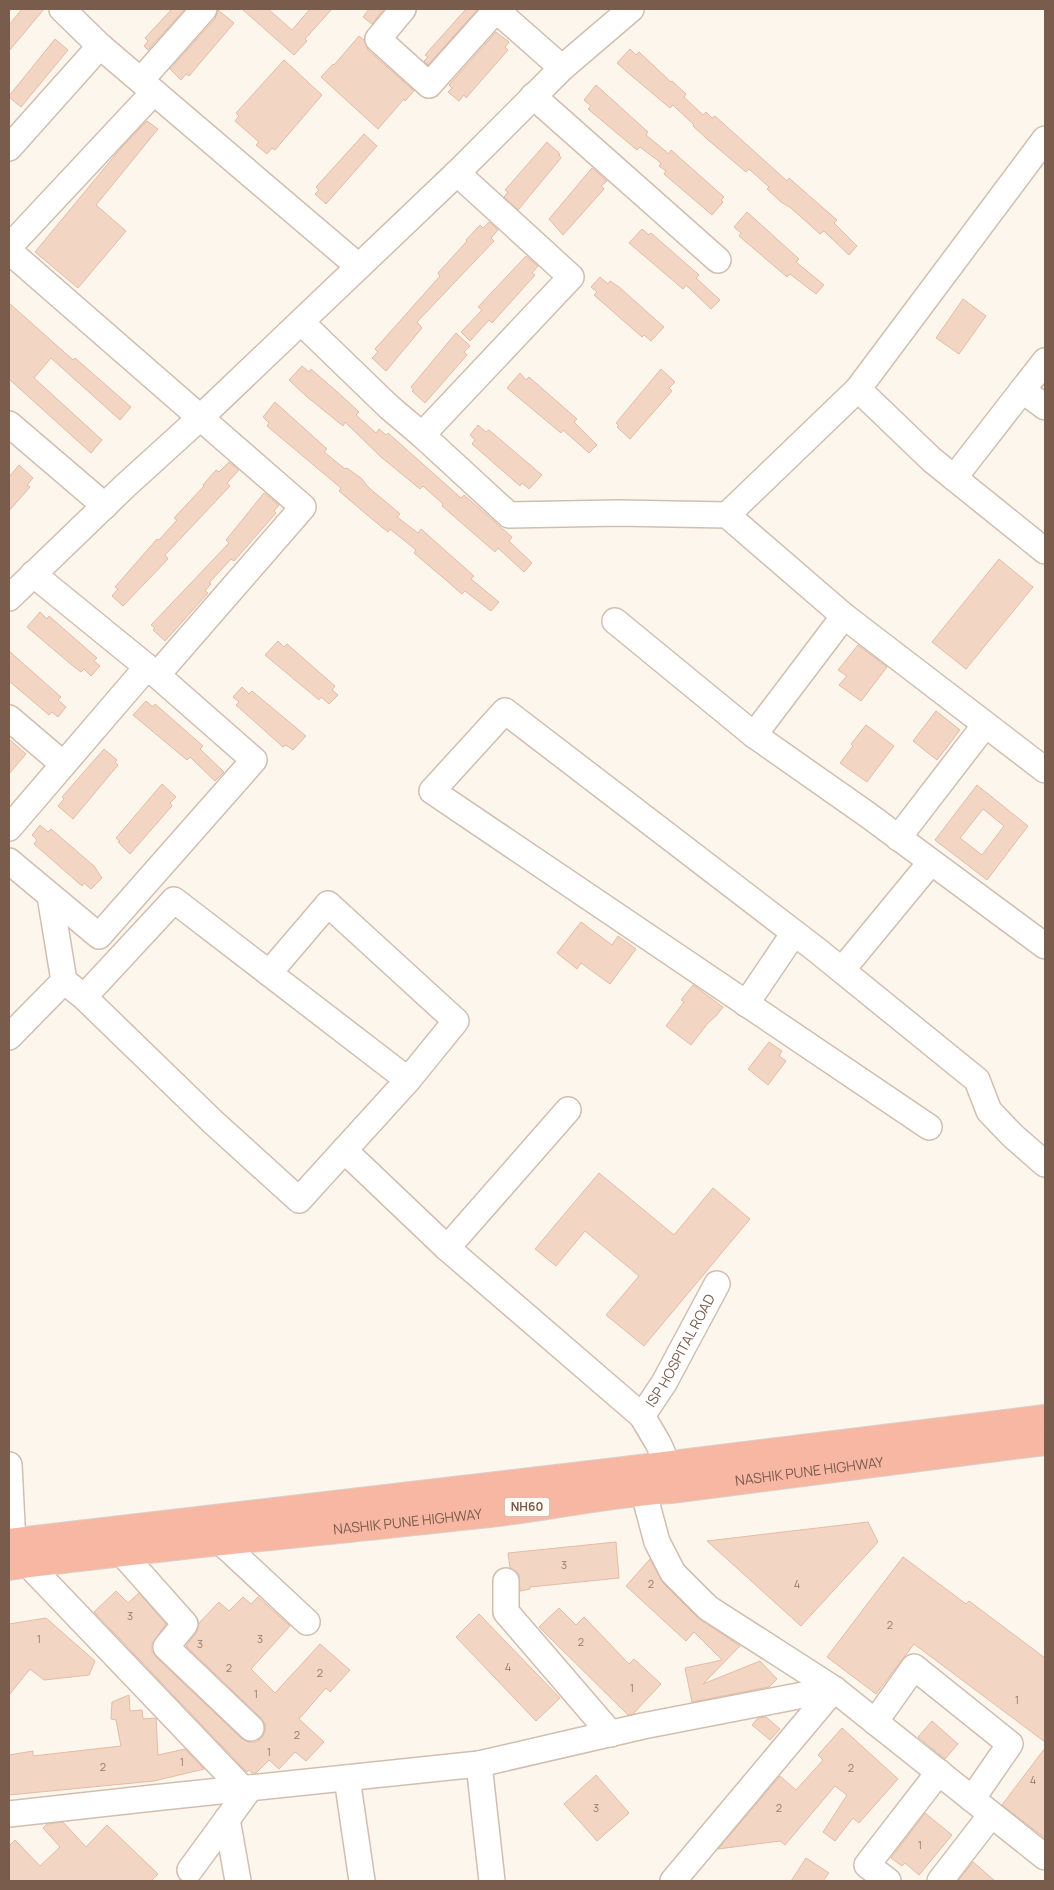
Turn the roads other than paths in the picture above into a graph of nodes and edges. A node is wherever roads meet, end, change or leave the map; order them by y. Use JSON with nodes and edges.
{"nodes":[{"id":1,"x":62,"y":9,"type":"edge"},
{"id":2,"x":204,"y":9,"type":"edge"},
{"id":3,"x":403,"y":9,"type":"edge"},
{"id":4,"x":631,"y":9,"type":"edge"},
{"id":5,"x":496,"y":10,"type":"edge"},
{"id":6,"x":100,"y":46,"type":"junction"},
{"id":7,"x":562,"y":68,"type":"junction"},
{"id":8,"x":148,"y":86,"type":"junction"},
{"id":9,"x":532,"y":96,"type":"junction"},
{"id":10,"x":1045,"y":139,"type":"edge"},
{"id":11,"x":9,"y":148,"type":"edge"},
{"id":12,"x":457,"y":173,"type":"junction"},
{"id":13,"x":9,"y":247,"type":"edge"},
{"id":14,"x":9,"y":251,"type":"edge"},
{"id":15,"x":718,"y":260,"type":"dead end"},
{"id":16,"x":358,"y":266,"type":"junction"},
{"id":17,"x":300,"y":322,"type":"junction"},
{"id":18,"x":1045,"y":361,"type":"edge"},
{"id":19,"x":858,"y":389,"type":"junction"},
{"id":20,"x":1022,"y":390,"type":"junction"},
{"id":21,"x":1045,"y":408,"type":"edge"},
{"id":22,"x":201,"y":417,"type":"junction"},
{"id":23,"x":9,"y":424,"type":"edge"},
{"id":24,"x":422,"y":435,"type":"junction"},
{"id":25,"x":954,"y":478,"type":"junction"},
{"id":26,"x":105,"y":506,"type":"junction"},
{"id":27,"x":726,"y":515,"type":"junction"},
{"id":28,"x":1045,"y":550,"type":"edge"},
{"id":29,"x":33,"y":574,"type":"junction"},
{"id":30,"x":9,"y":598,"type":"edge"},
{"id":31,"x":844,"y":616,"type":"junction"},
{"id":32,"x":615,"y":621,"type":"dead end"},
{"id":33,"x":152,"y":671,"type":"junction"},
{"id":34,"x":9,"y":718,"type":"edge"},
{"id":35,"x":985,"y":725,"type":"junction"},
{"id":36,"x":754,"y":735,"type":"junction"},
{"id":37,"x":63,"y":764,"type":"junction"},
{"id":38,"x":1045,"y":770,"type":"edge"},
{"id":39,"x":9,"y":828,"type":"edge"},
{"id":40,"x":898,"y":838,"type":"junction"},
{"id":41,"x":9,"y":861,"type":"edge"},
{"id":42,"x":931,"y":862,"type":"junction"},
{"id":43,"x":50,"y":896,"type":"junction"},
{"id":44,"x":794,"y":933,"type":"junction"},
{"id":45,"x":1045,"y":946,"type":"edge"},
{"id":46,"x":842,"y":970,"type":"junction"},
{"id":47,"x":269,"y":973,"type":"junction"},
{"id":48,"x":74,"y":989,"type":"junction"},
{"id":49,"x":746,"y":1004,"type":"junction"},
{"id":50,"x":9,"y":1037,"type":"edge"},
{"id":51,"x":408,"y":1080,"type":"junction"},
{"id":52,"x":568,"y":1110,"type":"dead end"},
{"id":53,"x":929,"y":1128,"type":"dead end"},
{"id":54,"x":344,"y":1150,"type":"junction"},
{"id":55,"x":1045,"y":1164,"type":"edge"},
{"id":56,"x":447,"y":1248,"type":"junction"},
{"id":57,"x":718,"y":1284,"type":"dead end"},
{"id":58,"x":642,"y":1416,"type":"junction"},
{"id":59,"x":1045,"y":1419,"type":"edge"},
{"id":60,"x":1045,"y":1441,"type":"edge"},
{"id":61,"x":9,"y":1465,"type":"edge"},
{"id":62,"x":666,"y":1465,"type":"junction"},
{"id":63,"x":641,"y":1480,"type":"junction"},
{"id":64,"x":220,"y":1540,"type":"junction"},
{"id":65,"x":121,"y":1552,"type":"junction"},
{"id":66,"x":15,"y":1554,"type":"edge"},
{"id":67,"x":506,"y":1581,"type":"dead end"},
{"id":68,"x":307,"y":1622,"type":"dead end"},
{"id":69,"x":834,"y":1689,"type":"junction"},
{"id":70,"x":875,"y":1722,"type":"junction"},
{"id":71,"x":251,"y":1728,"type":"dead end"},
{"id":72,"x":611,"y":1734,"type":"junction"},
{"id":73,"x":479,"y":1764,"type":"junction"},
{"id":74,"x":938,"y":1772,"type":"junction"},
{"id":75,"x":347,"y":1778,"type":"junction"},
{"id":76,"x":246,"y":1788,"type":"junction"},
{"id":77,"x":972,"y":1799,"type":"junction"},
{"id":78,"x":991,"y":1815,"type":"junction"},
{"id":79,"x":10,"y":1817,"type":"edge"},
{"id":80,"x":227,"y":1819,"type":"junction"},
{"id":81,"x":1045,"y":1857,"type":"edge"},
{"id":82,"x":190,"y":1870,"type":"dead end"},
{"id":83,"x":238,"y":1881,"type":"edge"},
{"id":84,"x":362,"y":1881,"type":"edge"},
{"id":85,"x":492,"y":1881,"type":"edge"},
{"id":86,"x":673,"y":1881,"type":"edge"},
{"id":87,"x":888,"y":1881,"type":"edge"},
{"id":88,"x":940,"y":1881,"type":"edge"}],
"edges":[{"from":1,"to":6,"type":"street"},
{"from":2,"to":8,"type":"street"},
{"from":3,"to":5,"type":"street"},
{"from":4,"to":7,"type":"street"},
{"from":5,"to":7,"type":"street"},
{"from":6,"to":8,"type":"street"},
{"from":6,"to":11,"type":"street"},
{"from":7,"to":9,"type":"street"},
{"from":8,"to":13,"type":"street"},
{"from":8,"to":16,"type":"street"},
{"from":9,"to":12,"type":"street"},
{"from":9,"to":15,"type":"street"},
{"from":10,"to":19,"type":"street"},
{"from":12,"to":16,"type":"street"},
{"from":12,"to":24,"type":"street"},
{"from":14,"to":22,"type":"street"},
{"from":16,"to":17,"type":"street"},
{"from":17,"to":22,"type":"street"},
{"from":17,"to":24,"type":"street"},
{"from":18,"to":20,"type":"street"},
{"from":19,"to":25,"type":"street"},
{"from":19,"to":27,"type":"street"},
{"from":20,"to":21,"type":"street"},
{"from":20,"to":25,"type":"street"},
{"from":22,"to":26,"type":"street"},
{"from":22,"to":33,"type":"street"},
{"from":23,"to":26,"type":"street"},
{"from":24,"to":27,"type":"street"},
{"from":25,"to":28,"type":"street"},
{"from":26,"to":29,"type":"street"},
{"from":27,"to":31,"type":"street"},
{"from":29,"to":30,"type":"street"},
{"from":29,"to":33,"type":"street"},
{"from":31,"to":35,"type":"street"},
{"from":31,"to":36,"type":"street"},
{"from":32,"to":36,"type":"street"},
{"from":33,"to":37,"type":"street"},
{"from":33,"to":43,"type":"street"},
{"from":34,"to":37,"type":"street"},
{"from":35,"to":38,"type":"street"},
{"from":35,"to":40,"type":"street"},
{"from":36,"to":40,"type":"street"},
{"from":37,"to":39,"type":"street"},
{"from":40,"to":42,"type":"street"},
{"from":41,"to":43,"type":"street"},
{"from":42,"to":45,"type":"street"},
{"from":42,"to":46,"type":"street"},
{"from":43,"to":48,"type":"street"},
{"from":44,"to":46,"type":"street"},
{"from":44,"to":49,"type":"street"},
{"from":44,"to":49,"type":"street"},
{"from":46,"to":55,"type":"street"},
{"from":47,"to":48,"type":"street"},
{"from":47,"to":51,"type":"street"},
{"from":47,"to":51,"type":"street"},
{"from":48,"to":50,"type":"street"},
{"from":48,"to":54,"type":"street"},
{"from":49,"to":53,"type":"street"},
{"from":51,"to":54,"type":"street"},
{"from":52,"to":56,"type":"street"},
{"from":54,"to":56,"type":"street"},
{"from":56,"to":58,"type":"street"},
{"from":57,"to":58,"type":"street","name":"ISP HOSPITAL ROAD"},
{"from":58,"to":62,"type":"street"},
{"from":59,"to":62,"type":"highway","name":"NASHIK PUNE HIGHWAY","number":"NH60"},
{"from":60,"to":62,"type":"highway","name":"NASHIK PUNE HIGHWAY","number":"NH60"},
{"from":61,"to":66,"type":"street"},
{"from":62,"to":63,"type":"highway","name":"NASHIK PUNE HIGHWAY","number":"NH60"},
{"from":63,"to":64,"type":"highway","name":"NASHIK PUNE HIGHWAY","number":"NH60"},
{"from":63,"to":66,"type":"highway","name":"NASHIK PUNE HIGHWAY","number":"NH60"},
{"from":63,"to":69,"type":"street"},
{"from":64,"to":65,"type":"highway","name":"NASHIK PUNE HIGHWAY","number":"NH60"},
{"from":64,"to":68,"type":"street"},
{"from":65,"to":66,"type":"highway","name":"NASHIK PUNE HIGHWAY","number":"NH60"},
{"from":65,"to":71,"type":"street"},
{"from":66,"to":76,"type":"street"},
{"from":67,"to":72,"type":"street"},
{"from":69,"to":70,"type":"street"},
{"from":69,"to":72,"type":"street"},
{"from":69,"to":86,"type":"street"},
{"from":70,"to":74,"type":"street"},
{"from":70,"to":77,"type":"street"},
{"from":72,"to":73,"type":"street"},
{"from":73,"to":75,"type":"street"},
{"from":73,"to":85,"type":"street"},
{"from":74,"to":77,"type":"street"},
{"from":74,"to":87,"type":"street"},
{"from":75,"to":76,"type":"street"},
{"from":75,"to":84,"type":"street"},
{"from":76,"to":79,"type":"street"},
{"from":76,"to":80,"type":"street"},
{"from":77,"to":78,"type":"street"},
{"from":78,"to":81,"type":"street"},
{"from":78,"to":88,"type":"street"},
{"from":80,"to":82,"type":"street"},
{"from":80,"to":83,"type":"street"}]}
